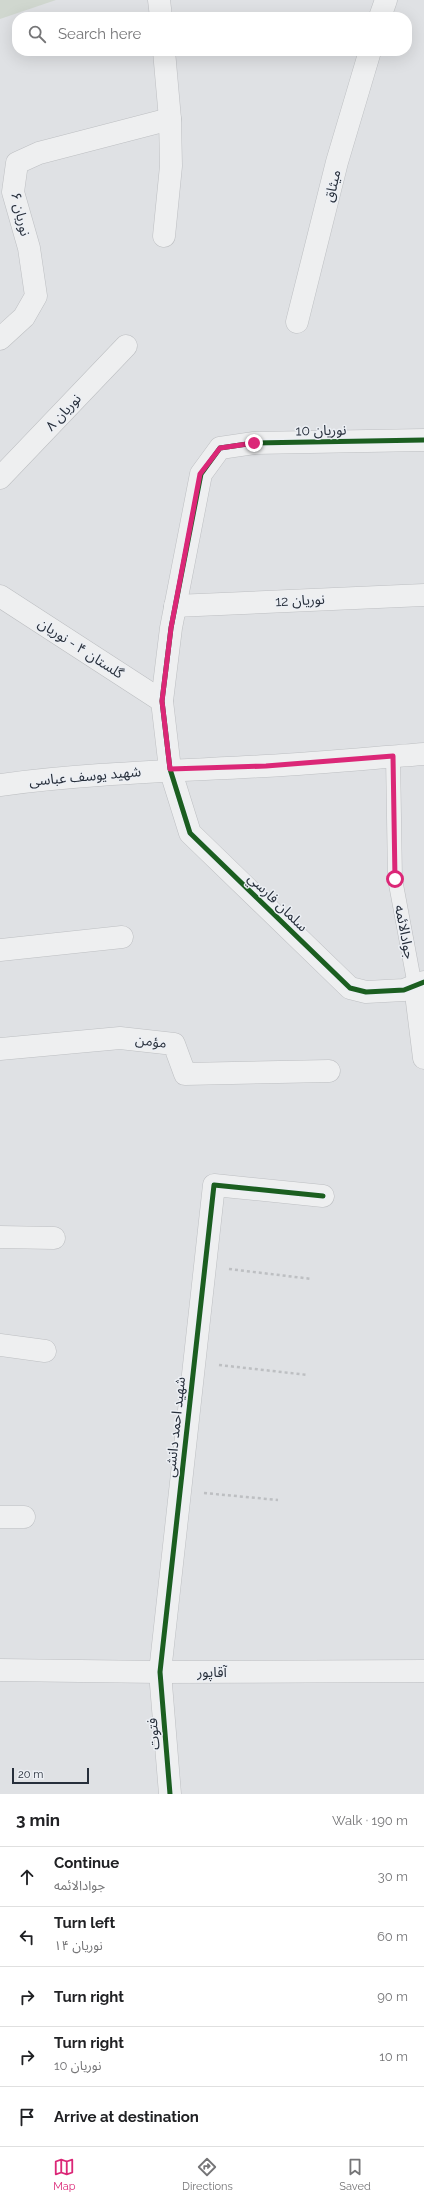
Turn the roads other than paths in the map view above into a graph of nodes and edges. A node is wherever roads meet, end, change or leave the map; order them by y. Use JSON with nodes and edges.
{"nodes":[{"id":1,"x":159,"y":0,"type":"edge"},
{"id":2,"x":386,"y":0,"type":"edge"},
{"id":3,"x":160,"y":12,"type":"edge"},
{"id":4,"x":382,"y":12,"type":"edge"},
{"id":5,"x":164,"y":56,"type":"edge"},
{"id":6,"x":369,"y":56,"type":"edge"},
{"id":7,"x":170,"y":119,"type":"junction"},
{"id":8,"x":164,"y":236,"type":"dead end"},
{"id":9,"x":297,"y":322,"type":"dead end"},
{"id":10,"x":0,"y":339,"type":"edge"},
{"id":11,"x":126,"y":346,"type":"dead end"},
{"id":12,"x":424,"y":440,"type":"edge"},
{"id":13,"x":220,"y":448,"type":"joint"},
{"id":14,"x":0,"y":478,"type":"edge"},
{"id":15,"x":424,"y":595,"type":"edge"},
{"id":16,"x":0,"y":596,"type":"edge"},
{"id":17,"x":175,"y":606,"type":"junction"},
{"id":18,"x":162,"y":701,"type":"junction"},
{"id":19,"x":424,"y":754,"type":"edge"},
{"id":20,"x":393,"y":756,"type":"junction"},
{"id":21,"x":170,"y":769,"type":"junction"},
{"id":22,"x":0,"y":785,"type":"edge"},
{"id":23,"x":122,"y":937,"type":"dead end"},
{"id":24,"x":0,"y":950,"type":"edge"},
{"id":25,"x":419,"y":984,"type":"edge"},
{"id":26,"x":0,"y":1049,"type":"edge"},
{"id":27,"x":424,"y":1058,"type":"edge"},
{"id":28,"x":329,"y":1071,"type":"dead end"},
{"id":29,"x":323,"y":1196,"type":"dead end"},
{"id":30,"x":0,"y":1237,"type":"edge"},
{"id":31,"x":54,"y":1238,"type":"dead end"},
{"id":32,"x":0,"y":1345,"type":"edge"},
{"id":33,"x":45,"y":1351,"type":"dead end"},
{"id":34,"x":0,"y":1517,"type":"edge"},
{"id":35,"x":24,"y":1517,"type":"dead end"},
{"id":36,"x":0,"y":1670,"type":"edge"},
{"id":37,"x":424,"y":1671,"type":"edge"},
{"id":38,"x":160,"y":1672,"type":"junction"},
{"id":39,"x":170,"y":1794,"type":"edge"}],
"edges":[{"from":1,"to":3,"type":"street"},
{"from":2,"to":4,"type":"street"},
{"from":5,"to":7,"type":"street"},
{"from":6,"to":9,"type":"street","name":"ميثاق"},
{"from":7,"to":8,"type":"street"},
{"from":7,"to":10,"type":"street","name":"نوریان ۶"},
{"from":11,"to":14,"type":"street","name":"نوریان ۸"},
{"from":12,"to":13,"type":"street","name":"نوریان 10"},
{"from":13,"to":17,"type":"street","name":"سلمان فارسي"},
{"from":15,"to":17,"type":"street","name":"نوریان 12"},
{"from":16,"to":18,"type":"street","name":"گلستان ۴ - نوریان"},
{"from":17,"to":18,"type":"street","name":"سلمان فارسي"},
{"from":18,"to":21,"type":"street","name":"سلمان فارسي"},
{"from":19,"to":20,"type":"street","name":"شهید یوسف عباسی"},
{"from":20,"to":21,"type":"street","name":"شهید یوسف عباسی"},
{"from":20,"to":25,"type":"lane","name":"جوادالائمه"},
{"from":21,"to":22,"type":"street","name":"شهید یوسف عباسی"},
{"from":21,"to":25,"type":"street","name":"سلمان فارسي"},
{"from":23,"to":24,"type":"street"},
{"from":25,"to":27,"type":"street","name":"جوادالائمه"},
{"from":26,"to":28,"type":"street","name":"مؤمن"},
{"from":29,"to":38,"type":"street","name":"شهید احمد دانشی"},
{"from":30,"to":31,"type":"street"},
{"from":32,"to":33,"type":"street"},
{"from":34,"to":35,"type":"street"},
{"from":36,"to":38,"type":"street","name":"آقاپور"},
{"from":37,"to":38,"type":"street","name":"آقاپور"},
{"from":38,"to":39,"type":"street","name":"فتوت"}]}
